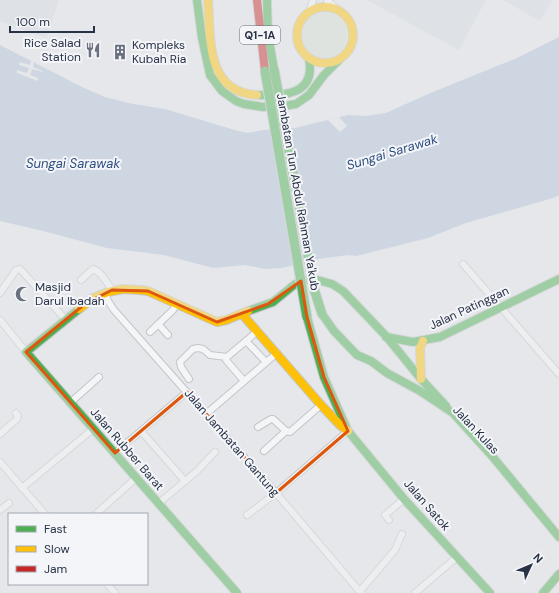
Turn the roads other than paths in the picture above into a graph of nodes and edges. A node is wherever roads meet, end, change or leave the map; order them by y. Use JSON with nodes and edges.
{"nodes":[{"id":1,"x":208,"y":0,"type":"edge"},
{"id":2,"x":257,"y":0,"type":"edge"},
{"id":3,"x":268,"y":0,"type":"edge"},
{"id":4,"x":313,"y":0,"type":"edge"},
{"id":5,"x":327,"y":0,"type":"edge"},
{"id":6,"x":195,"y":2,"type":"edge"},
{"id":7,"x":338,"y":10,"type":"junction"},
{"id":8,"x":308,"y":12,"type":"junction"},
{"id":9,"x":309,"y":59,"type":"junction"},
{"id":10,"x":339,"y":60,"type":"junction"},
{"id":11,"x":269,"y":70,"type":"junction"},
{"id":12,"x":463,"y":264,"type":"dead end"},
{"id":13,"x":559,"y":279,"type":"edge"},
{"id":14,"x":81,"y":280,"type":"dead end"},
{"id":15,"x":108,"y":291,"type":"junction"},
{"id":16,"x":0,"y":293,"type":"edge"},
{"id":17,"x":177,"y":304,"type":"junction"},
{"id":18,"x":501,"y":306,"type":"junction"},
{"id":19,"x":242,"y":314,"type":"junction"},
{"id":20,"x":322,"y":314,"type":"joint"},
{"id":21,"x":307,"y":317,"type":"joint"},
{"id":22,"x":65,"y":319,"type":"junction"},
{"id":23,"x":0,"y":320,"type":"edge"},
{"id":24,"x":159,"y":324,"type":"junction"},
{"id":25,"x":257,"y":331,"type":"junction"},
{"id":26,"x":150,"y":332,"type":"dead end"},
{"id":27,"x":168,"y":335,"type":"dead end"},
{"id":28,"x":386,"y":336,"type":"junction"},
{"id":29,"x":246,"y":341,"type":"junction"},
{"id":30,"x":423,"y":341,"type":"junction"},
{"id":31,"x":26,"y":352,"type":"junction"},
{"id":32,"x":277,"y":353,"type":"junction"},
{"id":33,"x":357,"y":355,"type":"junction"},
{"id":34,"x":226,"y":357,"type":"junction"},
{"id":35,"x":266,"y":362,"type":"junction"},
{"id":36,"x":559,"y":374,"type":"edge"},
{"id":37,"x":99,"y":377,"type":"dead end"},
{"id":38,"x":189,"y":379,"type":"dead end"},
{"id":39,"x":421,"y":379,"type":"junction"},
{"id":40,"x":244,"y":381,"type":"junction"},
{"id":41,"x":187,"y":392,"type":"junction"},
{"id":42,"x":71,"y":402,"type":"junction"},
{"id":43,"x":321,"y":405,"type":"junction"},
{"id":44,"x":16,"y":413,"type":"dead end"},
{"id":45,"x":453,"y":413,"type":"junction"},
{"id":46,"x":206,"y":414,"type":"junction"},
{"id":47,"x":258,"y":427,"type":"dead end"},
{"id":48,"x":93,"y":429,"type":"junction"},
{"id":49,"x":141,"y":431,"type":"junction"},
{"id":50,"x":286,"y":431,"type":"junction"},
{"id":51,"x":348,"y":432,"type":"junction"},
{"id":52,"x":0,"y":434,"type":"edge"},
{"id":53,"x":264,"y":451,"type":"dead end"},
{"id":54,"x":215,"y":452,"type":"dead end"},
{"id":55,"x":114,"y":453,"type":"junction"},
{"id":56,"x":0,"y":462,"type":"edge"},
{"id":57,"x":136,"y":478,"type":"junction"},
{"id":58,"x":186,"y":481,"type":"junction"},
{"id":59,"x":22,"y":488,"type":"junction"},
{"id":60,"x":276,"y":493,"type":"junction"},
{"id":61,"x":404,"y":499,"type":"junction"},
{"id":62,"x":9,"y":503,"type":"dead end"},
{"id":63,"x":159,"y":503,"type":"junction"},
{"id":64,"x":0,"y":510,"type":"edge"},
{"id":65,"x":45,"y":513,"type":"edge"},
{"id":66,"x":97,"y":513,"type":"edge"},
{"id":67,"x":247,"y":515,"type":"dead end"},
{"id":68,"x":389,"y":520,"type":"dead end"},
{"id":69,"x":402,"y":534,"type":"dead end"},
{"id":70,"x":559,"y":537,"type":"edge"},
{"id":71,"x":559,"y":543,"type":"edge"},
{"id":72,"x":457,"y":557,"type":"junction"},
{"id":73,"x":559,"y":574,"type":"edge"},
{"id":74,"x":361,"y":592,"type":"edge"},
{"id":75,"x":237,"y":593,"type":"edge"},
{"id":76,"x":415,"y":593,"type":"edge"},
{"id":77,"x":490,"y":593,"type":"edge"},
{"id":78,"x":542,"y":593,"type":"edge"}],
"edges":[{"from":1,"to":9,"type":"main road"},
{"from":2,"to":11,"type":"main road","number":"Q1-1A"},
{"from":3,"to":11,"type":"main road"},
{"from":4,"to":8,"type":"street"},
{"from":5,"to":7,"type":"street"},
{"from":6,"to":10,"type":"main road"},
{"from":7,"to":8,"type":"main road"},
{"from":7,"to":10,"type":"main road"},
{"from":8,"to":9,"type":"main road"},
{"from":9,"to":10,"type":"main road"},
{"from":11,"to":20,"type":"main road","name":"Jambatan Tun Abdul Rahman Ya'kub","bridge":true},
{"from":11,"to":21,"type":"main road","name":"Jambatan Tun Abdul Rahman Ya'kub","bridge":true},
{"from":12,"to":18,"type":"street"},
{"from":13,"to":18,"type":"main road","name":"Jalan Patinggan"},
{"from":14,"to":15,"type":"street","name":"Jalan Jambatan Gantung"},
{"from":15,"to":17,"type":"main road","name":"Jalan Kulas"},
{"from":15,"to":22,"type":"main road"},
{"from":15,"to":41,"type":"street","name":"Jalan Jambatan Gantung"},
{"from":16,"to":22,"type":"street"},
{"from":17,"to":19,"type":"main road","name":"Jalan Kulas"},
{"from":17,"to":24,"type":"street"},
{"from":18,"to":30,"type":"main road","name":"Jalan Patinggan"},
{"from":18,"to":36,"type":"street"},
{"from":19,"to":25,"type":"main road","name":"Jalan Satok"},
{"from":19,"to":28,"type":"main road","name":"Jalan Kulas"},
{"from":20,"to":33,"type":"main road","name":"Jalan Kulas"},
{"from":21,"to":51,"type":"main road","name":"Jalan Satok"},
{"from":22,"to":31,"type":"main road"},
{"from":23,"to":31,"type":"street","name":"Jalan Rubber Barat"},
{"from":24,"to":26,"type":"street"},
{"from":24,"to":27,"type":"street"},
{"from":25,"to":29,"type":"street"},
{"from":25,"to":32,"type":"main road","name":"Jalan Satok"},
{"from":28,"to":30,"type":"main road","name":"Jalan Patinggan"},
{"from":28,"to":39,"type":"main road","name":"Jalan Kulas"},
{"from":29,"to":34,"type":"street"},
{"from":29,"to":35,"type":"street"},
{"from":30,"to":39,"type":"main road"},
{"from":31,"to":42,"type":"main road","name":"Jalan Rubber Barat"},
{"from":32,"to":35,"type":"street"},
{"from":32,"to":43,"type":"main road","name":"Jalan Satok"},
{"from":33,"to":45,"type":"main road","name":"Jalan Kulas"},
{"from":33,"to":71,"type":"main road","name":"Jalan Kulas"},
{"from":34,"to":38,"type":"street"},
{"from":34,"to":40,"type":"street"},
{"from":35,"to":40,"type":"street"},
{"from":37,"to":42,"type":"street"},
{"from":39,"to":45,"type":"main road","name":"Jalan Kulas"},
{"from":40,"to":46,"type":"street"},
{"from":41,"to":46,"type":"street","name":"Jalan Jambatan Gantung"},
{"from":41,"to":49,"type":"street"},
{"from":42,"to":48,"type":"main road","name":"Jalan Rubber Barat"},
{"from":43,"to":50,"type":"street"},
{"from":43,"to":51,"type":"main road","name":"Jalan Satok"},
{"from":44,"to":52,"type":"street"},
{"from":45,"to":70,"type":"main road","name":"Jalan Kulas"},
{"from":46,"to":60,"type":"street","name":"Jalan Jambatan Gantung"},
{"from":47,"to":50,"type":"street"},
{"from":48,"to":55,"type":"main road","name":"Jalan Rubber Barat"},
{"from":48,"to":59,"type":"street"},
{"from":49,"to":55,"type":"street"},
{"from":49,"to":58,"type":"street"},
{"from":50,"to":53,"type":"street"},
{"from":51,"to":60,"type":"street"},
{"from":51,"to":61,"type":"main road","name":"Jalan Satok"},
{"from":54,"to":58,"type":"street"},
{"from":55,"to":57,"type":"main road","name":"Jalan Rubber Barat"},
{"from":56,"to":59,"type":"street"},
{"from":57,"to":63,"type":"main road","name":"Jalan Rubber Barat"},
{"from":57,"to":66,"type":"street"},
{"from":58,"to":63,"type":"street"},
{"from":59,"to":65,"type":"street"},
{"from":60,"to":67,"type":"street"},
{"from":60,"to":74,"type":"street","name":"Jalan Jambatan Gantung"},
{"from":61,"to":68,"type":"street"},
{"from":61,"to":72,"type":"main road","name":"Jalan Satok"},
{"from":62,"to":64,"type":"street"},
{"from":63,"to":75,"type":"main road","name":"Jalan Rubber Barat"},
{"from":69,"to":74,"type":"street"},
{"from":72,"to":76,"type":"street"},
{"from":72,"to":77,"type":"main road","name":"Jalan Satok"},
{"from":73,"to":78,"type":"main road"}]}
